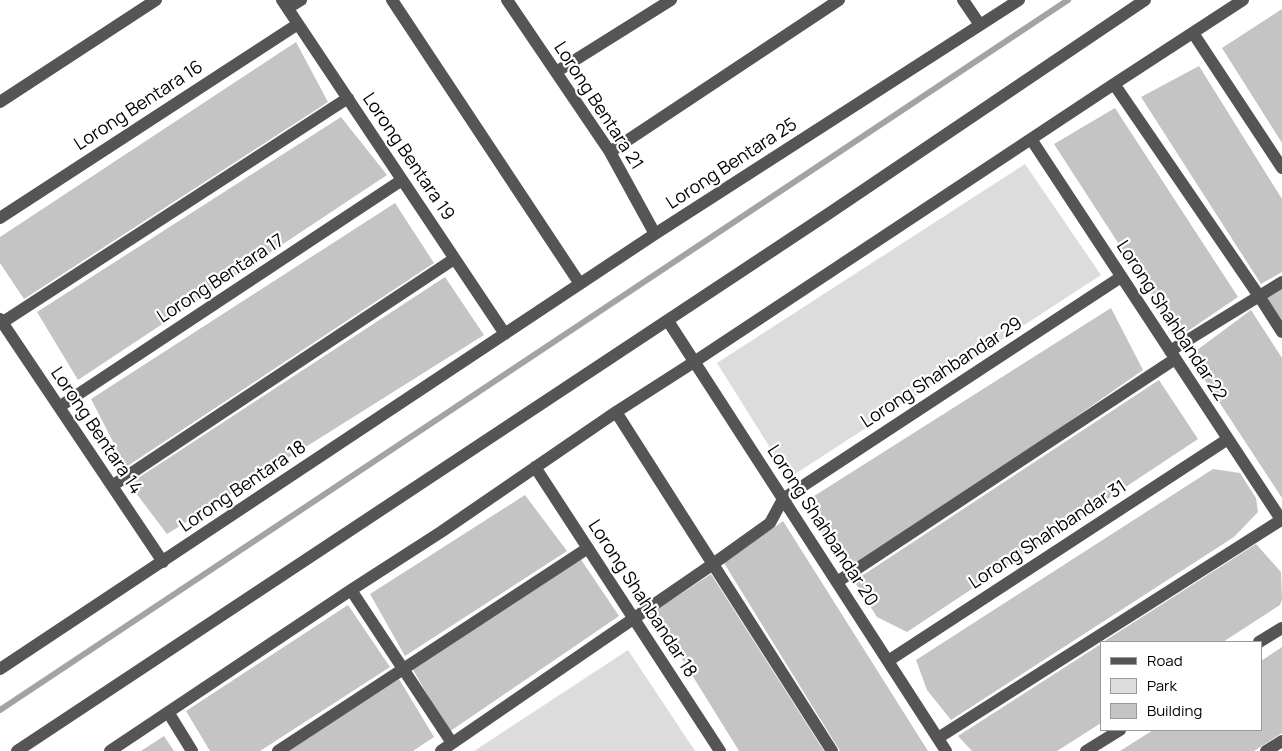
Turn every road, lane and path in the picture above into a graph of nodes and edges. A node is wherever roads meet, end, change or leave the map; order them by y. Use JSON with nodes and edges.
{"nodes":[{"id":1,"x":156,"y":0,"type":"edge"},
{"id":2,"x":301,"y":0,"type":"edge"},
{"id":3,"x":392,"y":0,"type":"edge"},
{"id":4,"x":507,"y":0,"type":"edge"},
{"id":5,"x":670,"y":0,"type":"edge"},
{"id":6,"x":839,"y":0,"type":"edge"},
{"id":7,"x":963,"y":0,"type":"edge"},
{"id":8,"x":1020,"y":0,"type":"edge"},
{"id":9,"x":1145,"y":0,"type":"edge"},
{"id":10,"x":1243,"y":0,"type":"edge"},
{"id":11,"x":285,"y":4,"type":"edge"},
{"id":12,"x":298,"y":24,"type":"junction"},
{"id":13,"x":980,"y":25,"type":"junction"},
{"id":14,"x":1193,"y":33,"type":"junction"},
{"id":15,"x":556,"y":72,"type":"junction"},
{"id":16,"x":1114,"y":84,"type":"junction"},
{"id":17,"x":348,"y":98,"type":"junction"},
{"id":18,"x":0,"y":102,"type":"edge"},
{"id":19,"x":1031,"y":139,"type":"junction"},
{"id":20,"x":610,"y":152,"type":"junction"},
{"id":21,"x":1282,"y":168,"type":"edge"},
{"id":22,"x":402,"y":180,"type":"junction"},
{"id":23,"x":0,"y":218,"type":"edge"},
{"id":24,"x":656,"y":234,"type":"junction"},
{"id":25,"x":454,"y":259,"type":"junction"},
{"id":26,"x":1121,"y":277,"type":"junction"},
{"id":27,"x":1282,"y":282,"type":"edge"},
{"id":28,"x":580,"y":284,"type":"junction"},
{"id":29,"x":1259,"y":296,"type":"junction"},
{"id":30,"x":668,"y":321,"type":"junction"},
{"id":31,"x":1,"y":322,"type":"edge"},
{"id":32,"x":1282,"y":332,"type":"edge"},
{"id":33,"x":505,"y":334,"type":"junction"},
{"id":34,"x":1173,"y":355,"type":"junction"},
{"id":35,"x":694,"y":362,"type":"junction"},
{"id":36,"x":59,"y":407,"type":"junction"},
{"id":37,"x":616,"y":412,"type":"junction"},
{"id":38,"x":1228,"y":439,"type":"junction"},
{"id":39,"x":535,"y":467,"type":"junction"},
{"id":40,"x":112,"y":486,"type":"junction"},
{"id":41,"x":783,"y":499,"type":"junction"},
{"id":42,"x":1281,"y":520,"type":"edge"},
{"id":43,"x":588,"y":548,"type":"junction"},
{"id":44,"x":163,"y":562,"type":"junction"},
{"id":45,"x":713,"y":564,"type":"junction"},
{"id":46,"x":837,"y":582,"type":"junction"},
{"id":47,"x":351,"y":590,"type":"junction"},
{"id":48,"x":634,"y":618,"type":"junction"},
{"id":49,"x":1282,"y":628,"type":"edge"},
{"id":50,"x":1261,"y":641,"type":"edge"},
{"id":51,"x":888,"y":661,"type":"junction"},
{"id":52,"x":0,"y":669,"type":"edge"},
{"id":53,"x":403,"y":669,"type":"junction"},
{"id":54,"x":168,"y":712,"type":"junction"},
{"id":55,"x":1118,"y":731,"type":"edge"},
{"id":56,"x":938,"y":738,"type":"junction"},
{"id":57,"x":1282,"y":741,"type":"edge"},
{"id":58,"x":452,"y":743,"type":"junction"},
{"id":59,"x":17,"y":751,"type":"edge"},
{"id":60,"x":110,"y":751,"type":"edge"},
{"id":61,"x":192,"y":751,"type":"edge"},
{"id":62,"x":278,"y":751,"type":"edge"},
{"id":63,"x":441,"y":751,"type":"edge"},
{"id":64,"x":720,"y":751,"type":"edge"},
{"id":65,"x":832,"y":751,"type":"edge"},
{"id":66,"x":946,"y":751,"type":"edge"},
{"id":67,"x":1086,"y":751,"type":"edge"},
{"id":68,"x":1266,"y":751,"type":"edge"}],
"edges":[{"from":1,"to":18,"type":"street"},
{"from":2,"to":11,"type":"street"},
{"from":3,"to":28,"type":"street"},
{"from":4,"to":15,"type":"street","name":"Lorong Bentara 21"},
{"from":5,"to":15,"type":"street"},
{"from":6,"to":20,"type":"street"},
{"from":7,"to":13,"type":"street"},
{"from":8,"to":13,"type":"street","name":"Lorong Bentara 25"},
{"from":9,"to":30,"type":"street"},
{"from":10,"to":14,"type":"street"},
{"from":11,"to":12,"type":"street","name":"Lorong Bentara 19"},
{"from":12,"to":17,"type":"street","name":"Lorong Bentara 19"},
{"from":12,"to":23,"type":"street","name":"Lorong Bentara 16"},
{"from":13,"to":24,"type":"street","name":"Lorong Bentara 25"},
{"from":14,"to":16,"type":"street"},
{"from":14,"to":21,"type":"street"},
{"from":15,"to":20,"type":"street","name":"Lorong Bentara 21"},
{"from":16,"to":19,"type":"street"},
{"from":16,"to":29,"type":"street"},
{"from":17,"to":22,"type":"street","name":"Lorong Bentara 19"},
{"from":17,"to":31,"type":"street"},
{"from":19,"to":26,"type":"street","name":"Lorong Shahbandar 22"},
{"from":19,"to":35,"type":"street"},
{"from":20,"to":24,"type":"street","name":"Lorong Bentara 21"},
{"from":22,"to":25,"type":"street","name":"Lorong Bentara 19"},
{"from":22,"to":36,"type":"street","name":"Lorong Bentara 17"},
{"from":24,"to":28,"type":"street","name":"Lorong Bentara 25"},
{"from":25,"to":33,"type":"street","name":"Lorong Bentara 19"},
{"from":25,"to":40,"type":"street"},
{"from":26,"to":34,"type":"street","name":"Lorong Shahbandar 22"},
{"from":26,"to":41,"type":"street","name":"Lorong Shahbandar 29"},
{"from":27,"to":29,"type":"street"},
{"from":28,"to":33,"type":"street","name":"Lorong Bentara 25"},
{"from":29,"to":32,"type":"street"},
{"from":29,"to":34,"type":"street"},
{"from":30,"to":35,"type":"street","name":"Lorong Shahbandar 20"},
{"from":30,"to":59,"type":"street"},
{"from":31,"to":36,"type":"street","name":"Lorong Bentara 14"},
{"from":33,"to":44,"type":"street","name":"Lorong Bentara 18"},
{"from":34,"to":38,"type":"street","name":"Lorong Shahbandar 22"},
{"from":34,"to":46,"type":"street"},
{"from":35,"to":37,"type":"street"},
{"from":35,"to":41,"type":"street","name":"Lorong Shahbandar 20"},
{"from":36,"to":40,"type":"street","name":"Lorong Bentara 14"},
{"from":37,"to":39,"type":"street"},
{"from":37,"to":45,"type":"street"},
{"from":38,"to":42,"type":"street","name":"Lorong Shahbandar 22"},
{"from":38,"to":51,"type":"street","name":"Lorong Shahbandar 31"},
{"from":39,"to":43,"type":"street","name":"Lorong Shahbandar 18"},
{"from":39,"to":47,"type":"street"},
{"from":40,"to":44,"type":"street","name":"Lorong Bentara 14"},
{"from":41,"to":45,"type":"street"},
{"from":41,"to":46,"type":"street","name":"Lorong Shahbandar 20"},
{"from":42,"to":56,"type":"street"},
{"from":43,"to":48,"type":"street","name":"Lorong Shahbandar 18"},
{"from":43,"to":53,"type":"street"},
{"from":44,"to":52,"type":"street","name":"Lorong Bentara 18"},
{"from":45,"to":48,"type":"street"},
{"from":45,"to":65,"type":"street"},
{"from":46,"to":51,"type":"street","name":"Lorong Shahbandar 20"},
{"from":47,"to":53,"type":"street"},
{"from":47,"to":54,"type":"street"},
{"from":48,"to":58,"type":"street"},
{"from":48,"to":64,"type":"street","name":"Lorong Shahbandar 18"},
{"from":49,"to":50,"type":"street"},
{"from":51,"to":56,"type":"street","name":"Lorong Shahbandar 20"},
{"from":53,"to":58,"type":"street"},
{"from":53,"to":62,"type":"street"},
{"from":54,"to":60,"type":"street"},
{"from":54,"to":61,"type":"street"},
{"from":55,"to":67,"type":"street"},
{"from":56,"to":66,"type":"street","name":"Lorong Shahbandar 20"},
{"from":57,"to":68,"type":"street"},
{"from":58,"to":63,"type":"street"}]}
